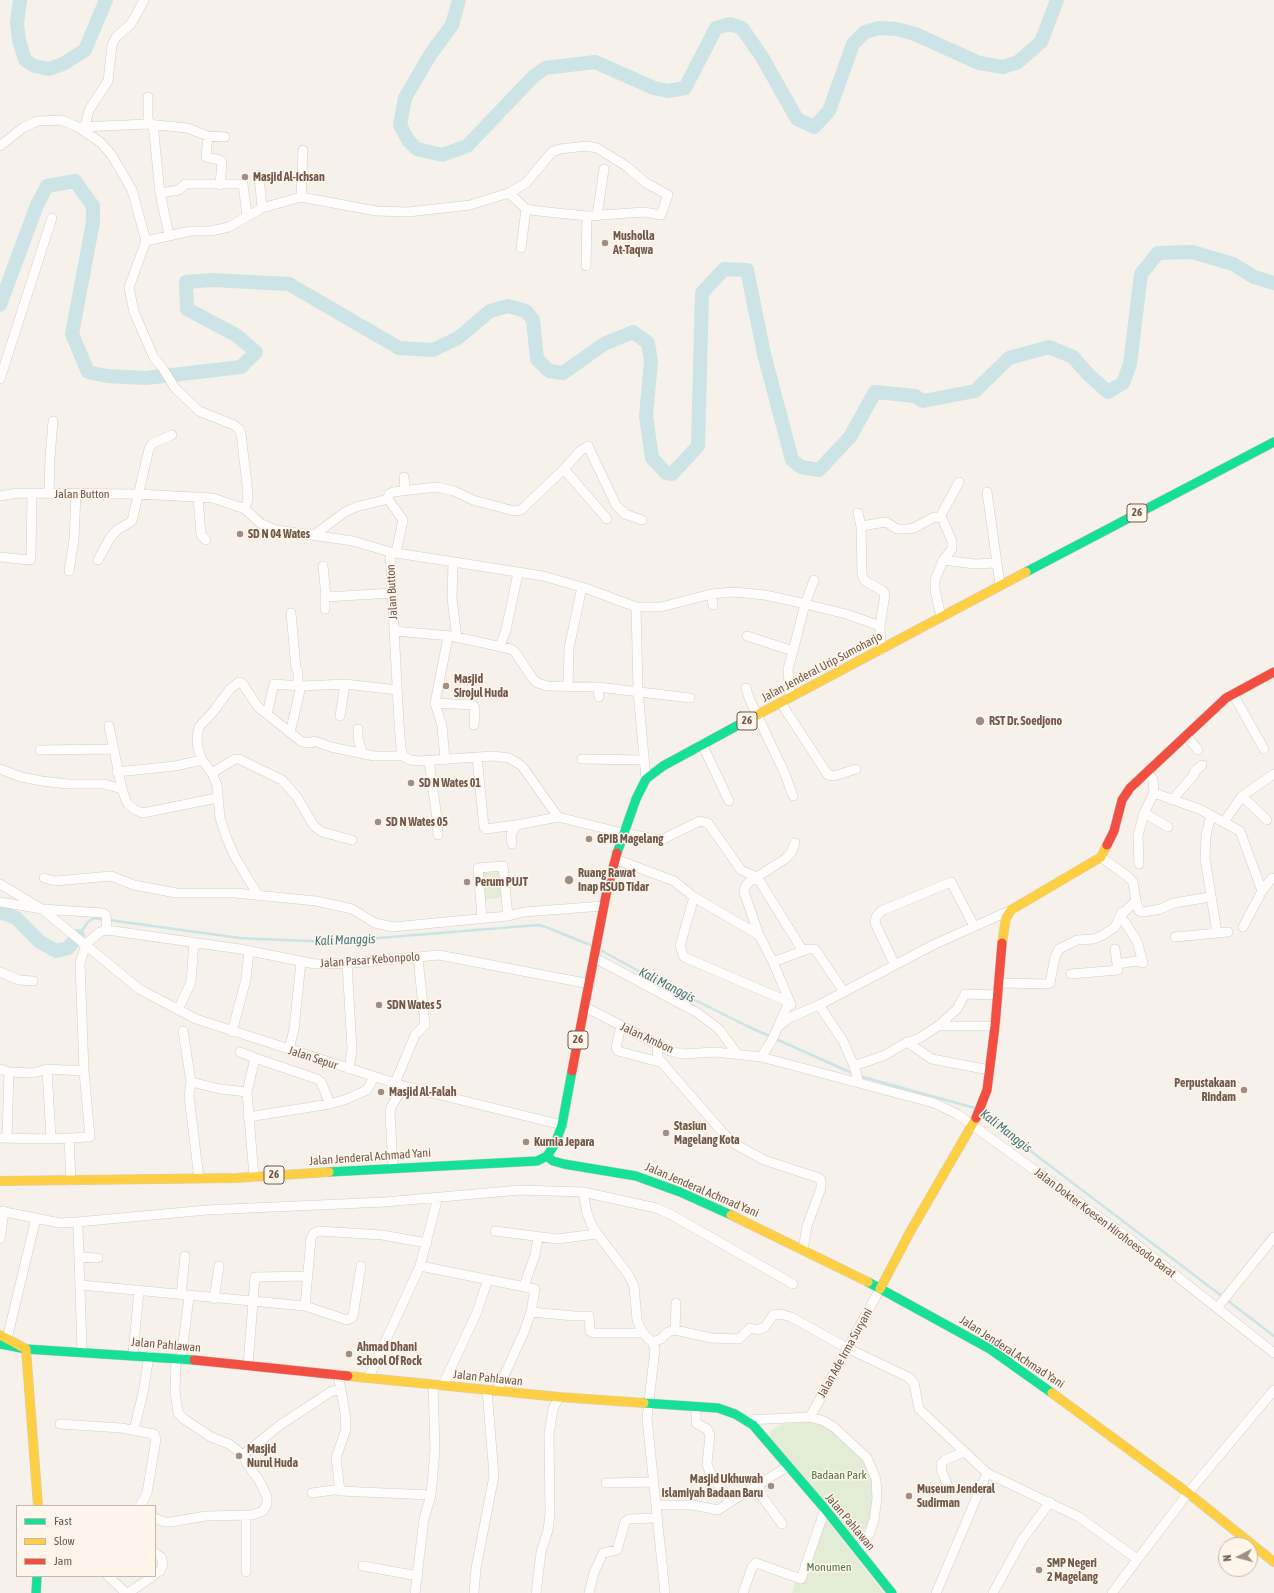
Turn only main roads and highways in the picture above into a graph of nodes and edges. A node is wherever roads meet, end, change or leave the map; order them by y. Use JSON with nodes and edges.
{"nodes":[{"id":1,"x":1274,"y":442,"type":"edge"},
{"id":2,"x":1274,"y":672,"type":"edge"},
{"id":3,"x":547,"y":1156,"type":"junction"},
{"id":4,"x":0,"y":1181,"type":"edge"},
{"id":5,"x":880,"y":1289,"type":"junction"},
{"id":6,"x":2,"y":1340,"type":"edge"},
{"id":7,"x":26,"y":1348,"type":"junction"},
{"id":8,"x":38,"y":1505,"type":"edge"},
{"id":9,"x":1274,"y":1562,"type":"edge"},
{"id":10,"x":36,"y":1577,"type":"edge"},
{"id":11,"x":36,"y":1593,"type":"edge"},
{"id":12,"x":892,"y":1593,"type":"edge"}],
"edges":[{"from":1,"to":3,"type":"main road","name":"Jalan Jenderal Urip Sumoharjo","number":"26"},
{"from":2,"to":5,"type":"main road"},
{"from":3,"to":4,"type":"main road","name":"Jalan Jenderal Achmad Yani","number":"26"},
{"from":3,"to":5,"type":"main road","name":"Jalan Jenderal Achmad Yani"},
{"from":5,"to":9,"type":"main road","name":"Jalan Jenderal Achmad Yani"},
{"from":6,"to":7,"type":"main road","name":"Jalan Pahlawan"},
{"from":7,"to":8,"type":"main road"},
{"from":7,"to":12,"type":"main road","name":"Jalan Pahlawan"},
{"from":10,"to":11,"type":"main road"}]}
